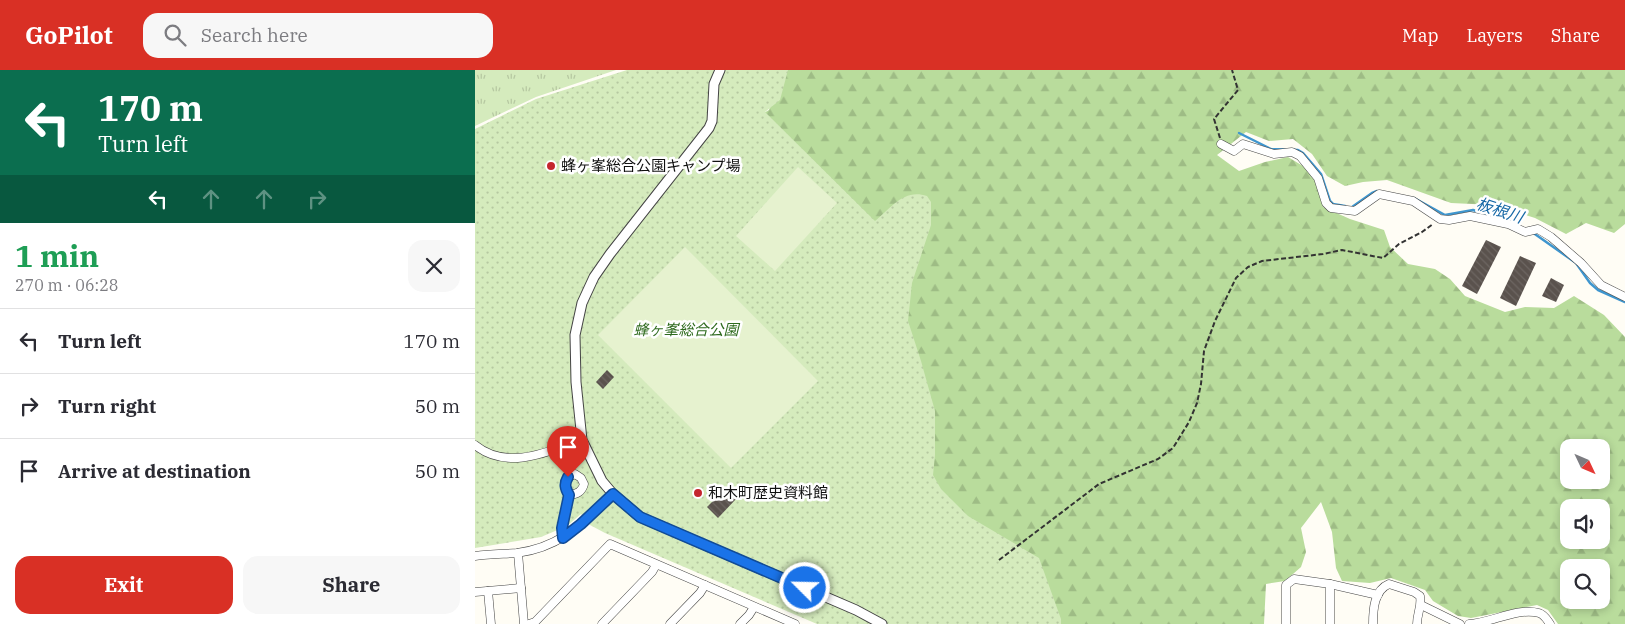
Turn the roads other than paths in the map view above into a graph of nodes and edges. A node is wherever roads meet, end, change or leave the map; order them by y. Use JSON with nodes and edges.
{"nodes":[{"id":1,"x":720,"y":70,"type":"edge"},
{"id":2,"x":1221,"y":144,"type":"road end"},
{"id":3,"x":1625,"y":296,"type":"edge"},
{"id":4,"x":582,"y":440,"type":"junction"},
{"id":5,"x":475,"y":445,"type":"edge"},
{"id":6,"x":613,"y":494,"type":"junction"},
{"id":7,"x":569,"y":495,"type":"dead end"},
{"id":8,"x":563,"y":538,"type":"junction"},
{"id":9,"x":518,"y":553,"type":"junction"},
{"id":10,"x":475,"y":556,"type":"edge"},
{"id":11,"x":656,"y":565,"type":"junction"},
{"id":12,"x":1330,"y":584,"type":"junction"},
{"id":13,"x":705,"y":585,"type":"junction"},
{"id":14,"x":521,"y":588,"type":"junction"},
{"id":15,"x":488,"y":591,"type":"junction"},
{"id":16,"x":475,"y":592,"type":"edge"},
{"id":17,"x":1378,"y":595,"type":"junction"},
{"id":18,"x":1421,"y":605,"type":"junction"},
{"id":19,"x":754,"y":607,"type":"junction"},
{"id":20,"x":1506,"y":620,"type":"edge"},
{"id":21,"x":491,"y":624,"type":"edge"},
{"id":22,"x":524,"y":624,"type":"edge"},
{"id":23,"x":529,"y":624,"type":"edge"},
{"id":24,"x":602,"y":624,"type":"edge"},
{"id":25,"x":670,"y":624,"type":"edge"},
{"id":26,"x":740,"y":624,"type":"edge"},
{"id":27,"x":795,"y":624,"type":"edge"},
{"id":28,"x":882,"y":624,"type":"edge"},
{"id":29,"x":1286,"y":624,"type":"edge"},
{"id":30,"x":1330,"y":624,"type":"edge"},
{"id":31,"x":1373,"y":624,"type":"edge"},
{"id":32,"x":1417,"y":624,"type":"edge"},
{"id":33,"x":1459,"y":624,"type":"edge"},
{"id":34,"x":1469,"y":624,"type":"edge"},
{"id":35,"x":1551,"y":624,"type":"edge"}],
"edges":[{"from":1,"to":4,"type":"street"},
{"from":2,"to":3,"type":"street"},
{"from":4,"to":5,"type":"street"},
{"from":4,"to":6,"type":"street"},
{"from":6,"to":8,"type":"street"},
{"from":6,"to":28,"type":"street"},
{"from":7,"to":8,"type":"street"},
{"from":8,"to":9,"type":"street"},
{"from":9,"to":10,"type":"street"},
{"from":9,"to":14,"type":"street"},
{"from":11,"to":13,"type":"street"},
{"from":11,"to":23,"type":"street"},
{"from":11,"to":24,"type":"street"},
{"from":12,"to":17,"type":"street"},
{"from":12,"to":29,"type":"street"},
{"from":12,"to":30,"type":"street"},
{"from":13,"to":19,"type":"street"},
{"from":13,"to":25,"type":"street"},
{"from":14,"to":15,"type":"street"},
{"from":14,"to":22,"type":"street"},
{"from":15,"to":16,"type":"street"},
{"from":15,"to":21,"type":"street"},
{"from":17,"to":18,"type":"street"},
{"from":17,"to":31,"type":"street"},
{"from":18,"to":32,"type":"street"},
{"from":18,"to":33,"type":"street"},
{"from":19,"to":26,"type":"street"},
{"from":19,"to":27,"type":"street"},
{"from":20,"to":34,"type":"street"},
{"from":20,"to":35,"type":"street"}]}
